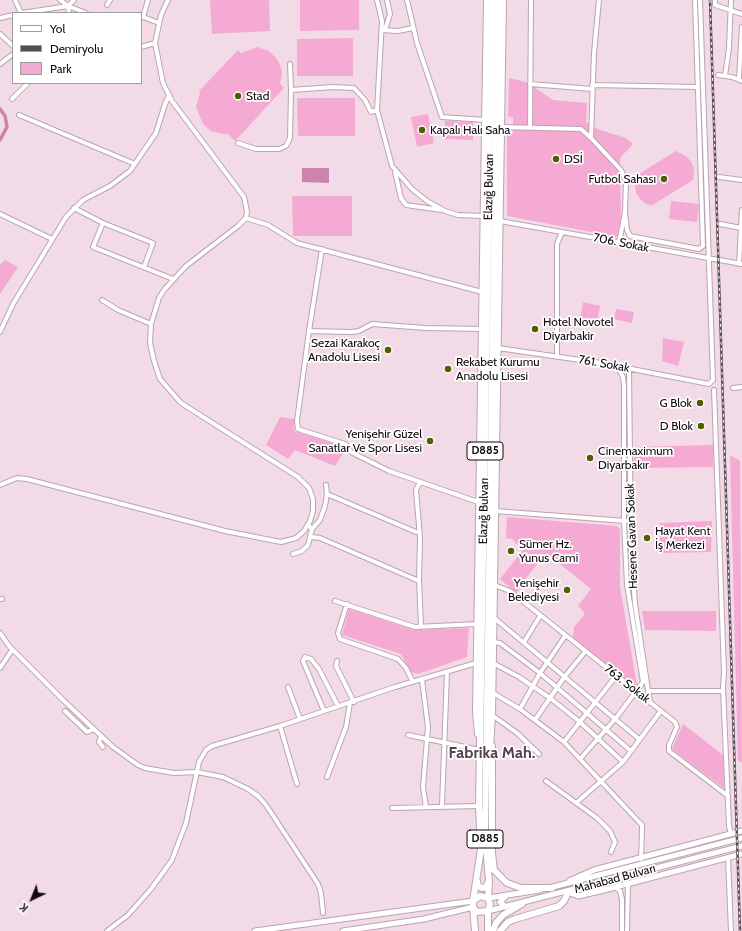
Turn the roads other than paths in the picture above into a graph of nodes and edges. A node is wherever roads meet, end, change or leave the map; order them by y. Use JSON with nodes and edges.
{"nodes":[{"id":1,"x":15,"y":0,"type":"edge"},
{"id":2,"x":60,"y":0,"type":"edge"},
{"id":3,"x":74,"y":0,"type":"edge"},
{"id":4,"x":110,"y":0,"type":"edge"},
{"id":5,"x":148,"y":0,"type":"edge"},
{"id":6,"x":168,"y":0,"type":"edge"},
{"id":7,"x":377,"y":0,"type":"edge"},
{"id":8,"x":386,"y":0,"type":"edge"},
{"id":9,"x":407,"y":0,"type":"edge"},
{"id":10,"x":487,"y":0,"type":"edge"},
{"id":11,"x":492,"y":0,"type":"edge"},
{"id":12,"x":498,"y":0,"type":"edge"},
{"id":13,"x":503,"y":0,"type":"edge"},
{"id":14,"x":531,"y":0,"type":"edge"},
{"id":15,"x":599,"y":0,"type":"edge"},
{"id":16,"x":695,"y":0,"type":"edge"},
{"id":17,"x":700,"y":0,"type":"edge"},
{"id":18,"x":715,"y":0,"type":"edge"},
{"id":19,"x":731,"y":0,"type":"edge"},
{"id":20,"x":107,"y":5,"type":"dead end"},
{"id":21,"x":68,"y":6,"type":"junction"},
{"id":22,"x":730,"y":10,"type":"junction"},
{"id":23,"x":21,"y":12,"type":"edge"},
{"id":24,"x":29,"y":12,"type":"edge"},
{"id":25,"x":69,"y":12,"type":"edge"},
{"id":26,"x":83,"y":12,"type":"edge"},
{"id":27,"x":742,"y":14,"type":"edge"},
{"id":28,"x":12,"y":15,"type":"edge"},
{"id":29,"x":0,"y":18,"type":"edge"},
{"id":30,"x":159,"y":23,"type":"junction"},
{"id":31,"x":742,"y":27,"type":"edge"},
{"id":32,"x":413,"y":28,"type":"junction"},
{"id":33,"x":383,"y":30,"type":"junction"},
{"id":34,"x":0,"y":34,"type":"edge"},
{"id":35,"x":155,"y":43,"type":"junction"},
{"id":36,"x":12,"y":45,"type":"edge"},
{"id":37,"x":142,"y":47,"type":"edge"},
{"id":38,"x":12,"y":55,"type":"edge"},
{"id":39,"x":0,"y":64,"type":"edge"},
{"id":40,"x":290,"y":64,"type":"dead end"},
{"id":41,"x":718,"y":75,"type":"dead end"},
{"id":42,"x":725,"y":76,"type":"junction"},
{"id":43,"x":740,"y":80,"type":"edge"},
{"id":44,"x":27,"y":84,"type":"edge"},
{"id":45,"x":530,"y":84,"type":"junction"},
{"id":46,"x":592,"y":87,"type":"junction"},
{"id":47,"x":698,"y":87,"type":"junction"},
{"id":48,"x":291,"y":90,"type":"junction"},
{"id":49,"x":169,"y":96,"type":"junction"},
{"id":50,"x":12,"y":99,"type":"dead end"},
{"id":51,"x":377,"y":110,"type":"junction"},
{"id":52,"x":19,"y":115,"type":"dead end"},
{"id":53,"x":485,"y":120,"type":"junction"},
{"id":54,"x":502,"y":127,"type":"junction"},
{"id":55,"x":530,"y":127,"type":"junction"},
{"id":56,"x":591,"y":138,"type":"junction"},
{"id":57,"x":238,"y":143,"type":"dead end"},
{"id":58,"x":135,"y":164,"type":"junction"},
{"id":59,"x":395,"y":171,"type":"junction"},
{"id":60,"x":719,"y":177,"type":"dead end"},
{"id":61,"x":742,"y":180,"type":"edge"},
{"id":62,"x":74,"y":208,"type":"junction"},
{"id":63,"x":742,"y":210,"type":"edge"},
{"id":64,"x":445,"y":211,"type":"junction"},
{"id":65,"x":625,"y":212,"type":"junction"},
{"id":66,"x":0,"y":214,"type":"edge"},
{"id":67,"x":484,"y":216,"type":"junction"},
{"id":68,"x":246,"y":218,"type":"junction"},
{"id":69,"x":500,"y":221,"type":"junction"},
{"id":70,"x":103,"y":223,"type":"junction"},
{"id":71,"x":720,"y":224,"type":"dead end"},
{"id":72,"x":741,"y":231,"type":"edge"},
{"id":73,"x":562,"y":232,"type":"junction"},
{"id":74,"x":52,"y":239,"type":"junction"},
{"id":75,"x":619,"y":243,"type":"junction"},
{"id":76,"x":322,"y":249,"type":"junction"},
{"id":77,"x":710,"y":259,"type":"junction"},
{"id":78,"x":740,"y":264,"type":"edge"},
{"id":79,"x":144,"y":267,"type":"junction"},
{"id":80,"x":173,"y":279,"type":"junction"},
{"id":81,"x":482,"y":292,"type":"junction"},
{"id":82,"x":102,"y":300,"type":"dead end"},
{"id":83,"x":152,"y":324,"type":"junction"},
{"id":84,"x":482,"y":329,"type":"junction"},
{"id":85,"x":309,"y":331,"type":"junction"},
{"id":86,"x":0,"y":332,"type":"edge"},
{"id":87,"x":498,"y":348,"type":"junction"},
{"id":88,"x":558,"y":357,"type":"junction"},
{"id":89,"x":617,"y":366,"type":"junction"},
{"id":90,"x":629,"y":368,"type":"junction"},
{"id":91,"x":733,"y":388,"type":"dead end"},
{"id":92,"x":742,"y":388,"type":"edge"},
{"id":93,"x":714,"y":390,"type":"dead end"},
{"id":94,"x":420,"y":482,"type":"junction"},
{"id":95,"x":0,"y":485,"type":"edge"},
{"id":96,"x":326,"y":485,"type":"dead end"},
{"id":97,"x":327,"y":494,"type":"junction"},
{"id":98,"x":478,"y":502,"type":"junction"},
{"id":99,"x":495,"y":511,"type":"junction"},
{"id":100,"x":624,"y":521,"type":"junction"},
{"id":101,"x":631,"y":521,"type":"junction"},
{"id":102,"x":308,"y":525,"type":"junction"},
{"id":103,"x":312,"y":529,"type":"junction"},
{"id":104,"x":416,"y":532,"type":"dead end"},
{"id":105,"x":312,"y":537,"type":"junction"},
{"id":106,"x":293,"y":554,"type":"dead end"},
{"id":107,"x":419,"y":581,"type":"junction"},
{"id":108,"x":494,"y":586,"type":"junction"},
{"id":109,"x":335,"y":601,"type":"dead end"},
{"id":110,"x":347,"y":604,"type":"junction"},
{"id":111,"x":540,"y":616,"type":"junction"},
{"id":112,"x":493,"y":618,"type":"junction"},
{"id":113,"x":477,"y":624,"type":"junction"},
{"id":114,"x":421,"y":627,"type":"junction"},
{"id":115,"x":0,"y":633,"type":"edge"},
{"id":116,"x":565,"y":636,"type":"junction"},
{"id":117,"x":493,"y":642,"type":"junction"},
{"id":118,"x":524,"y":642,"type":"junction"},
{"id":119,"x":12,"y":650,"type":"junction"},
{"id":120,"x":585,"y":652,"type":"junction"},
{"id":121,"x":337,"y":661,"type":"dead end"},
{"id":122,"x":547,"y":661,"type":"junction"},
{"id":123,"x":476,"y":663,"type":"junction"},
{"id":124,"x":493,"y":663,"type":"junction"},
{"id":125,"x":0,"y":668,"type":"edge"},
{"id":126,"x":447,"y":672,"type":"junction"},
{"id":127,"x":540,"y":673,"type":"junction"},
{"id":128,"x":565,"y":676,"type":"junction"},
{"id":129,"x":616,"y":676,"type":"junction"},
{"id":130,"x":422,"y":680,"type":"junction"},
{"id":131,"x":413,"y":682,"type":"junction"},
{"id":132,"x":533,"y":686,"type":"junction"},
{"id":133,"x":288,"y":687,"type":"dead end"},
{"id":134,"x":558,"y":687,"type":"junction"},
{"id":135,"x":650,"y":691,"type":"junction"},
{"id":136,"x":723,"y":691,"type":"junction"},
{"id":137,"x":637,"y":692,"type":"junction"},
{"id":138,"x":493,"y":693,"type":"junction"},
{"id":139,"x":550,"y":698,"type":"junction"},
{"id":140,"x":352,"y":702,"type":"junction"},
{"id":141,"x":595,"y":702,"type":"junction"},
{"id":142,"x":650,"y":703,"type":"junction"},
{"id":143,"x":338,"y":706,"type":"junction"},
{"id":144,"x":520,"y":709,"type":"junction"},
{"id":145,"x":65,"y":711,"type":"dead end"},
{"id":146,"x":324,"y":711,"type":"junction"},
{"id":147,"x":588,"y":712,"type":"junction"},
{"id":148,"x":660,"y":712,"type":"junction"},
{"id":149,"x":492,"y":715,"type":"junction"},
{"id":150,"x":616,"y":718,"type":"junction"},
{"id":151,"x":300,"y":719,"type":"junction"},
{"id":152,"x":535,"y":720,"type":"junction"},
{"id":153,"x":580,"y":722,"type":"junction"},
{"id":154,"x":280,"y":726,"type":"junction"},
{"id":155,"x":94,"y":729,"type":"junction"},
{"id":156,"x":606,"y":729,"type":"junction"},
{"id":157,"x":408,"y":735,"type":"dead end"},
{"id":158,"x":101,"y":736,"type":"junction"},
{"id":159,"x":427,"y":738,"type":"junction"},
{"id":160,"x":597,"y":738,"type":"junction"},
{"id":161,"x":491,"y":739,"type":"junction"},
{"id":162,"x":639,"y":739,"type":"junction"},
{"id":163,"x":444,"y":741,"type":"junction"},
{"id":164,"x":564,"y":742,"type":"junction"},
{"id":165,"x":103,"y":747,"type":"dead end"},
{"id":166,"x":480,"y":750,"type":"junction"},
{"id":167,"x":631,"y":751,"type":"junction"},
{"id":168,"x":539,"y":754,"type":"dead end"},
{"id":169,"x":580,"y":759,"type":"junction"},
{"id":170,"x":623,"y":762,"type":"junction"},
{"id":171,"x":197,"y":772,"type":"junction"},
{"id":172,"x":327,"y":777,"type":"dead end"},
{"id":173,"x":487,"y":780,"type":"junction"},
{"id":174,"x":546,"y":781,"type":"dead end"},
{"id":175,"x":600,"y":781,"type":"junction"},
{"id":176,"x":297,"y":784,"type":"dead end"},
{"id":177,"x":728,"y":796,"type":"junction"},
{"id":178,"x":576,"y":803,"type":"junction"},
{"id":179,"x":442,"y":806,"type":"junction"},
{"id":180,"x":479,"y":806,"type":"junction"},
{"id":181,"x":426,"y":807,"type":"junction"},
{"id":182,"x":392,"y":808,"type":"dead end"},
{"id":183,"x":742,"y":831,"type":"edge"},
{"id":184,"x":731,"y":834,"type":"junction"},
{"id":185,"x":742,"y":838,"type":"edge"},
{"id":186,"x":742,"y":846,"type":"edge"},
{"id":187,"x":611,"y":852,"type":"dead end"},
{"id":188,"x":742,"y":854,"type":"edge"},
{"id":189,"x":728,"y":858,"type":"junction"},
{"id":190,"x":641,"y":859,"type":"junction"},
{"id":191,"x":477,"y":879,"type":"junction"},
{"id":192,"x":489,"y":881,"type":"junction"},
{"id":193,"x":628,"y":884,"type":"junction"},
{"id":194,"x":615,"y":887,"type":"junction"},
{"id":195,"x":552,"y":888,"type":"junction"},
{"id":196,"x":568,"y":892,"type":"junction"},
{"id":197,"x":507,"y":895,"type":"junction"},
{"id":198,"x":488,"y":898,"type":"junction"},
{"id":199,"x":473,"y":904,"type":"junction"},
{"id":200,"x":522,"y":904,"type":"junction"},
{"id":201,"x":507,"y":907,"type":"junction"},
{"id":202,"x":488,"y":911,"type":"junction"},
{"id":203,"x":322,"y":913,"type":"dead end"},
{"id":204,"x":277,"y":929,"type":"edge"},
{"id":205,"x":107,"y":931,"type":"edge"},
{"id":206,"x":255,"y":931,"type":"edge"},
{"id":207,"x":342,"y":931,"type":"edge"},
{"id":208,"x":475,"y":931,"type":"edge"},
{"id":209,"x":488,"y":931,"type":"edge"},
{"id":210,"x":493,"y":931,"type":"edge"},
{"id":211,"x":500,"y":931,"type":"edge"},
{"id":212,"x":622,"y":931,"type":"edge"},
{"id":213,"x":627,"y":931,"type":"edge"},
{"id":214,"x":731,"y":931,"type":"edge"}],
"edges":[{"from":1,"to":23,"type":"street"},
{"from":2,"to":21,"type":"street"},
{"from":3,"to":21,"type":"street"},
{"from":4,"to":20,"type":"street"},
{"from":5,"to":30,"type":"street"},
{"from":6,"to":30,"type":"street"},
{"from":7,"to":33,"type":"street"},
{"from":8,"to":33,"type":"street"},
{"from":9,"to":32,"type":"street"},
{"from":10,"to":53,"type":"highway"},
{"from":11,"to":166,"type":"highway","name":"Elazığ Bulvarı","number":"D885"},
{"from":12,"to":173,"type":"highway","name":"Elazığ Bulvarı","number":"D885"},
{"from":13,"to":54,"type":"highway"},
{"from":14,"to":45,"type":"street"},
{"from":15,"to":46,"type":"street"},
{"from":16,"to":47,"type":"street"},
{"from":17,"to":77,"type":"street"},
{"from":18,"to":22,"type":"street"},
{"from":19,"to":22,"type":"street"},
{"from":21,"to":24,"type":"street"},
{"from":21,"to":25,"type":"street"},
{"from":21,"to":26,"type":"street"},
{"from":22,"to":27,"type":"street"},
{"from":22,"to":42,"type":"street"},
{"from":28,"to":29,"type":"street"},
{"from":30,"to":35,"type":"street"},
{"from":31,"to":43,"type":"street"},
{"from":32,"to":33,"type":"street"},
{"from":32,"to":53,"type":"street"},
{"from":33,"to":51,"type":"street"},
{"from":34,"to":36,"type":"street"},
{"from":35,"to":37,"type":"street"},
{"from":35,"to":49,"type":"street"},
{"from":38,"to":39,"type":"street"},
{"from":40,"to":48,"type":"street"},
{"from":41,"to":42,"type":"street"},
{"from":42,"to":43,"type":"street"},
{"from":44,"to":50,"type":"street"},
{"from":45,"to":46,"type":"street"},
{"from":45,"to":55,"type":"street"},
{"from":46,"to":47,"type":"street"},
{"from":46,"to":56,"type":"street"},
{"from":47,"to":65,"type":"street"},
{"from":48,"to":51,"type":"street"},
{"from":48,"to":57,"type":"street"},
{"from":49,"to":58,"type":"street"},
{"from":49,"to":68,"type":"street"},
{"from":51,"to":59,"type":"street"},
{"from":52,"to":58,"type":"street"},
{"from":53,"to":67,"type":"highway"},
{"from":54,"to":55,"type":"street"},
{"from":54,"to":69,"type":"highway"},
{"from":55,"to":56,"type":"street"},
{"from":56,"to":65,"type":"street"},
{"from":58,"to":62,"type":"street"},
{"from":59,"to":64,"type":"street"},
{"from":59,"to":64,"type":"street"},
{"from":60,"to":61,"type":"street"},
{"from":62,"to":70,"type":"street"},
{"from":62,"to":74,"type":"street"},
{"from":63,"to":72,"type":"street"},
{"from":64,"to":67,"type":"street"},
{"from":65,"to":75,"type":"street"},
{"from":66,"to":74,"type":"street"},
{"from":67,"to":81,"type":"highway"},
{"from":68,"to":76,"type":"street"},
{"from":68,"to":80,"type":"street"},
{"from":69,"to":73,"type":"street","name":"706. Sokak"},
{"from":69,"to":87,"type":"highway"},
{"from":70,"to":79,"type":"street"},
{"from":70,"to":79,"type":"street"},
{"from":71,"to":72,"type":"street"},
{"from":72,"to":78,"type":"street"},
{"from":73,"to":75,"type":"street","name":"706. Sokak"},
{"from":73,"to":88,"type":"street"},
{"from":74,"to":86,"type":"street"},
{"from":75,"to":77,"type":"street","name":"706. Sokak"},
{"from":76,"to":81,"type":"street"},
{"from":76,"to":85,"type":"street"},
{"from":77,"to":78,"type":"street","name":"706. Sokak"},
{"from":77,"to":90,"type":"street","name":"761. Sokak"},
{"from":79,"to":80,"type":"street"},
{"from":80,"to":83,"type":"street"},
{"from":81,"to":84,"type":"highway"},
{"from":82,"to":83,"type":"street"},
{"from":83,"to":102,"type":"street"},
{"from":84,"to":85,"type":"street"},
{"from":84,"to":98,"type":"highway"},
{"from":85,"to":94,"type":"street"},
{"from":87,"to":88,"type":"street","name":"761. Sokak"},
{"from":87,"to":99,"type":"highway"},
{"from":88,"to":89,"type":"street","name":"761. Sokak"},
{"from":89,"to":90,"type":"street","name":"761. Sokak"},
{"from":89,"to":100,"type":"street"},
{"from":90,"to":101,"type":"street","name":"Hesene Gavan Sokak"},
{"from":91,"to":92,"type":"street"},
{"from":93,"to":136,"type":"street"},
{"from":94,"to":98,"type":"street"},
{"from":94,"to":107,"type":"street"},
{"from":95,"to":102,"type":"street"},
{"from":96,"to":97,"type":"street"},
{"from":97,"to":103,"type":"street"},
{"from":97,"to":104,"type":"street"},
{"from":98,"to":113,"type":"highway"},
{"from":99,"to":100,"type":"street"},
{"from":99,"to":108,"type":"highway"},
{"from":100,"to":101,"type":"street"},
{"from":100,"to":137,"type":"street"},
{"from":101,"to":135,"type":"street","name":"Hesene Gavan Sokak"},
{"from":102,"to":103,"type":"street"},
{"from":103,"to":105,"type":"street"},
{"from":105,"to":106,"type":"street"},
{"from":105,"to":107,"type":"street"},
{"from":107,"to":114,"type":"street"},
{"from":108,"to":111,"type":"street","name":"763. Sokak"},
{"from":108,"to":112,"type":"highway"},
{"from":109,"to":110,"type":"street"},
{"from":110,"to":114,"type":"street"},
{"from":110,"to":131,"type":"street"},
{"from":111,"to":116,"type":"street","name":"763. Sokak"},
{"from":111,"to":118,"type":"street"},
{"from":112,"to":117,"type":"highway"},
{"from":112,"to":118,"type":"street"},
{"from":113,"to":114,"type":"street"},
{"from":113,"to":123,"type":"highway"},
{"from":115,"to":119,"type":"street"},
{"from":116,"to":120,"type":"street","name":"763. Sokak"},
{"from":116,"to":122,"type":"street"},
{"from":117,"to":124,"type":"highway"},
{"from":117,"to":127,"type":"street"},
{"from":118,"to":122,"type":"street"},
{"from":119,"to":125,"type":"street"},
{"from":119,"to":155,"type":"street"},
{"from":120,"to":128,"type":"street"},
{"from":120,"to":129,"type":"street","name":"763. Sokak"},
{"from":121,"to":140,"type":"street"},
{"from":122,"to":127,"type":"street"},
{"from":122,"to":128,"type":"street"},
{"from":123,"to":126,"type":"street"},
{"from":123,"to":166,"type":"highway"},
{"from":124,"to":132,"type":"street"},
{"from":124,"to":138,"type":"highway"},
{"from":126,"to":130,"type":"street"},
{"from":126,"to":163,"type":"street"},
{"from":127,"to":132,"type":"street"},
{"from":127,"to":134,"type":"street"},
{"from":128,"to":134,"type":"street"},
{"from":128,"to":141,"type":"street"},
{"from":129,"to":137,"type":"street","name":"763. Sokak"},
{"from":129,"to":141,"type":"street"},
{"from":130,"to":131,"type":"street"},
{"from":130,"to":159,"type":"street"},
{"from":131,"to":140,"type":"street"},
{"from":132,"to":139,"type":"street"},
{"from":132,"to":144,"type":"street"},
{"from":133,"to":151,"type":"street"},
{"from":134,"to":139,"type":"street"},
{"from":134,"to":147,"type":"street"},
{"from":135,"to":136,"type":"street"},
{"from":135,"to":142,"type":"street","name":"Hesene Gavan Sokak"},
{"from":136,"to":177,"type":"street"},
{"from":137,"to":142,"type":"street","name":"763. Sokak"},
{"from":137,"to":150,"type":"street"},
{"from":138,"to":144,"type":"street"},
{"from":138,"to":149,"type":"highway"},
{"from":139,"to":152,"type":"street"},
{"from":139,"to":153,"type":"street"},
{"from":140,"to":143,"type":"street"},
{"from":140,"to":172,"type":"street"},
{"from":141,"to":147,"type":"street"},
{"from":141,"to":150,"type":"street"},
{"from":142,"to":148,"type":"street","name":"763. Sokak"},
{"from":143,"to":146,"type":"street"},
{"from":143,"to":146,"type":"street"},
{"from":144,"to":152,"type":"street"},
{"from":145,"to":155,"type":"street"},
{"from":146,"to":151,"type":"street"},
{"from":147,"to":153,"type":"street"},
{"from":147,"to":156,"type":"street"},
{"from":148,"to":162,"type":"street"},
{"from":148,"to":177,"type":"street","name":"763. Sokak"},
{"from":149,"to":161,"type":"highway"},
{"from":149,"to":168,"type":"street"},
{"from":150,"to":156,"type":"street"},
{"from":150,"to":162,"type":"street"},
{"from":151,"to":154,"type":"street"},
{"from":152,"to":164,"type":"street"},
{"from":153,"to":160,"type":"street"},
{"from":153,"to":164,"type":"street"},
{"from":154,"to":171,"type":"street"},
{"from":154,"to":176,"type":"street"},
{"from":155,"to":158,"type":"street"},
{"from":156,"to":160,"type":"street"},
{"from":156,"to":167,"type":"street"},
{"from":157,"to":159,"type":"street"},
{"from":158,"to":165,"type":"street"},
{"from":158,"to":171,"type":"street"},
{"from":159,"to":163,"type":"street"},
{"from":159,"to":181,"type":"street"},
{"from":160,"to":169,"type":"street"},
{"from":160,"to":170,"type":"street"},
{"from":161,"to":173,"type":"highway"},
{"from":161,"to":195,"type":"highway"},
{"from":162,"to":167,"type":"street"},
{"from":163,"to":166,"type":"street"},
{"from":163,"to":179,"type":"street"},
{"from":164,"to":169,"type":"street"},
{"from":166,"to":180,"type":"highway","name":"Elazığ Bulvarı","number":"D885"},
{"from":167,"to":170,"type":"street"},
{"from":169,"to":175,"type":"street"},
{"from":170,"to":175,"type":"street"},
{"from":171,"to":203,"type":"street"},
{"from":171,"to":205,"type":"street"},
{"from":173,"to":192,"type":"highway","name":"Elazığ Bulvarı","number":"D885"},
{"from":174,"to":178,"type":"street"},
{"from":175,"to":178,"type":"street"},
{"from":175,"to":190,"type":"street"},
{"from":177,"to":184,"type":"street"},
{"from":178,"to":187,"type":"street"},
{"from":179,"to":180,"type":"street"},
{"from":179,"to":181,"type":"street"},
{"from":180,"to":191,"type":"highway","name":"Elazığ Bulvarı","number":"D885"},
{"from":181,"to":182,"type":"street"},
{"from":183,"to":184,"type":"main road"},
{"from":184,"to":190,"type":"main road"},
{"from":185,"to":195,"type":"main road","name":"Mahabad Bulvarı"},
{"from":186,"to":196,"type":"main road","name":"Mahabad Bulvarı"},
{"from":188,"to":189,"type":"main road"},
{"from":189,"to":193,"type":"main road"},
{"from":189,"to":214,"type":"street"},
{"from":190,"to":195,"type":"main road"},
{"from":191,"to":192,"type":"highway"},
{"from":191,"to":199,"type":"highway","name":"Elazığ Bulvarı","number":"D885"},
{"from":192,"to":198,"type":"highway","name":"Elazığ Bulvarı","number":"D885"},
{"from":193,"to":194,"type":"main road"},
{"from":193,"to":213,"type":"street"},
{"from":194,"to":196,"type":"main road"},
{"from":194,"to":212,"type":"street"},
{"from":195,"to":197,"type":"main road","name":"Mahabad Bulvarı"},
{"from":196,"to":200,"type":"main road","name":"Mahabad Bulvarı"},
{"from":196,"to":211,"type":"highway"},
{"from":197,"to":198,"type":"main road","name":"Mahabad Bulvarı"},
{"from":197,"to":201,"type":"main road"},
{"from":198,"to":199,"type":"highway"},
{"from":198,"to":202,"type":"highway"},
{"from":199,"to":202,"type":"highway"},
{"from":199,"to":204,"type":"main road"},
{"from":199,"to":207,"type":"main road"},
{"from":199,"to":208,"type":"highway","name":"Elazığ Bulvarı","number":"D885"},
{"from":200,"to":201,"type":"main road","name":"Mahabad Bulvarı"},
{"from":200,"to":210,"type":"highway"},
{"from":201,"to":202,"type":"main road","name":"Mahabad Bulvarı"},
{"from":202,"to":209,"type":"highway"},
{"from":204,"to":206,"type":"main road"}]}
